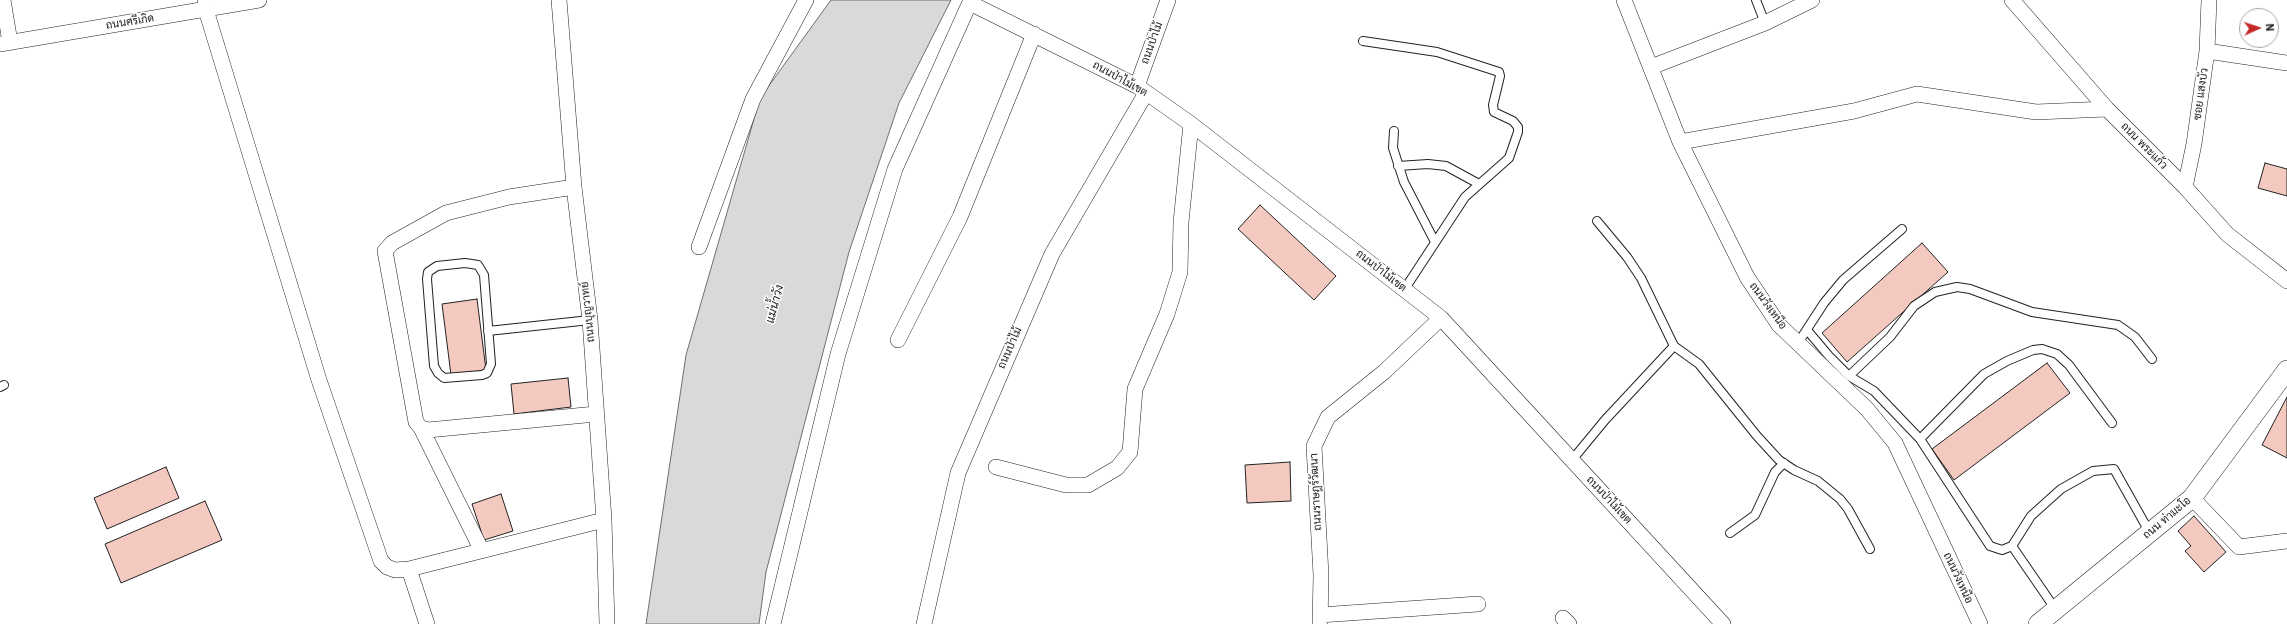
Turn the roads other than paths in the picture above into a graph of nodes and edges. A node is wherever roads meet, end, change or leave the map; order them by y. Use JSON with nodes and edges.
{"nodes":[{"id":1,"x":3,"y":0,"type":"edge"},
{"id":2,"x":259,"y":0,"type":"edge"},
{"id":3,"x":559,"y":0,"type":"edge"},
{"id":4,"x":806,"y":0,"type":"edge"},
{"id":5,"x":1168,"y":0,"type":"edge"},
{"id":6,"x":1624,"y":0,"type":"edge"},
{"id":7,"x":1756,"y":0,"type":"edge"},
{"id":8,"x":1812,"y":0,"type":"edge"},
{"id":9,"x":2012,"y":0,"type":"edge"},
{"id":10,"x":2208,"y":0,"type":"edge"},
{"id":11,"x":970,"y":1,"type":"edge"},
{"id":12,"x":206,"y":5,"type":"edge"},
{"id":13,"x":1766,"y":23,"type":"junction"},
{"id":14,"x":1034,"y":34,"type":"junction"},
{"id":15,"x":1363,"y":41,"type":"dead end"},
{"id":16,"x":5,"y":43,"type":"edge"},
{"id":17,"x":2207,"y":51,"type":"junction"},
{"id":18,"x":2287,"y":63,"type":"edge"},
{"id":19,"x":1650,"y":67,"type":"junction"},
{"id":20,"x":1141,"y":89,"type":"junction"},
{"id":21,"x":2107,"y":109,"type":"junction"},
{"id":22,"x":1190,"y":124,"type":"junction"},
{"id":23,"x":1394,"y":131,"type":"dead end"},
{"id":24,"x":1680,"y":142,"type":"junction"},
{"id":25,"x":1398,"y":166,"type":"junction"},
{"id":26,"x":1479,"y":184,"type":"junction"},
{"id":27,"x":574,"y":187,"type":"junction"},
{"id":28,"x":2185,"y":187,"type":"junction"},
{"id":29,"x":1597,"y":221,"type":"dead end"},
{"id":30,"x":1902,"y":229,"type":"dead end"},
{"id":31,"x":1435,"y":242,"type":"junction"},
{"id":32,"x":700,"y":247,"type":"dead end"},
{"id":33,"x":2287,"y":281,"type":"edge"},
{"id":34,"x":1404,"y":290,"type":"junction"},
{"id":35,"x":1441,"y":318,"type":"junction"},
{"id":36,"x":590,"y":320,"type":"junction"},
{"id":37,"x":1807,"y":330,"type":"junction"},
{"id":38,"x":488,"y":331,"type":"junction"},
{"id":39,"x":898,"y":340,"type":"dead end"},
{"id":40,"x":1798,"y":343,"type":"junction"},
{"id":41,"x":1674,"y":346,"type":"junction"},
{"id":42,"x":2152,"y":359,"type":"dead end"},
{"id":43,"x":2287,"y":370,"type":"edge"},
{"id":44,"x":1849,"y":376,"type":"junction"},
{"id":45,"x":596,"y":414,"type":"junction"},
{"id":46,"x":2112,"y":423,"type":"dead end"},
{"id":47,"x":421,"y":428,"type":"junction"},
{"id":48,"x":1920,"y":439,"type":"junction"},
{"id":49,"x":1572,"y":460,"type":"junction"},
{"id":50,"x":1784,"y":463,"type":"junction"},
{"id":51,"x":996,"y":467,"type":"dead end"},
{"id":52,"x":2192,"y":498,"type":"junction"},
{"id":53,"x":604,"y":520,"type":"junction"},
{"id":54,"x":2150,"y":532,"type":"junction"},
{"id":55,"x":1730,"y":533,"type":"dead end"},
{"id":56,"x":2287,"y":541,"type":"edge"},
{"id":57,"x":2012,"y":546,"type":"junction"},
{"id":58,"x":481,"y":549,"type":"junction"},
{"id":59,"x":1870,"y":549,"type":"dead end"},
{"id":60,"x":409,"y":569,"type":"junction"},
{"id":61,"x":1478,"y":604,"type":"dead end"},
{"id":62,"x":2056,"y":610,"type":"junction"},
{"id":63,"x":1320,"y":619,"type":"edge"},
{"id":64,"x":427,"y":624,"type":"edge"},
{"id":65,"x":607,"y":624,"type":"edge"},
{"id":66,"x":773,"y":624,"type":"edge"},
{"id":67,"x":924,"y":624,"type":"edge"},
{"id":68,"x":1723,"y":624,"type":"edge"},
{"id":69,"x":1980,"y":624,"type":"edge"},
{"id":70,"x":2038,"y":624,"type":"edge"}],
"edges":[{"from":1,"to":16,"type":"street"},
{"from":2,"to":12,"type":"street","name":"ถนนศรีเกิด"},
{"from":3,"to":27,"type":"street","name":"ถนนบุญวาทย์"},
{"from":4,"to":32,"type":"street"},
{"from":5,"to":20,"type":"street","name":"ถนนป่าไม้"},
{"from":6,"to":19,"type":"street","name":"ถนนวังเหนือ"},
{"from":7,"to":13,"type":"lane"},
{"from":8,"to":13,"type":"street"},
{"from":9,"to":21,"type":"street","name":"ถนน พระแก้ว"},
{"from":10,"to":17,"type":"street","name":"ซอย แสงบัว"},
{"from":11,"to":14,"type":"street","name":"ถนนป่าไม้เขต"},
{"from":11,"to":66,"type":"street"},
{"from":12,"to":16,"type":"street","name":"ถนนศรีเกิด"},
{"from":12,"to":60,"type":"street"},
{"from":13,"to":19,"type":"street"},
{"from":14,"to":20,"type":"street","name":"ถนนป่าไม้เขต"},
{"from":14,"to":39,"type":"street"},
{"from":15,"to":26,"type":"lane"},
{"from":17,"to":18,"type":"street"},
{"from":17,"to":28,"type":"street","name":"ซอย แสงบัว"},
{"from":19,"to":24,"type":"street","name":"ถนนวังเหนือ"},
{"from":20,"to":22,"type":"street","name":"ถนนป่าไม้เขต"},
{"from":20,"to":67,"type":"street","name":"ถนนป่าไม้"},
{"from":21,"to":24,"type":"street"},
{"from":21,"to":28,"type":"street","name":"ถนน พระแก้ว"},
{"from":22,"to":34,"type":"street","name":"ถนนป่าไม้เขต"},
{"from":22,"to":51,"type":"street"},
{"from":23,"to":25,"type":"lane"},
{"from":24,"to":40,"type":"street","name":"ถนนวังเหนือ"},
{"from":25,"to":26,"type":"lane"},
{"from":25,"to":31,"type":"lane"},
{"from":26,"to":31,"type":"lane"},
{"from":27,"to":36,"type":"street","name":"ถนนบุญวาทย์"},
{"from":27,"to":47,"type":"street"},
{"from":28,"to":33,"type":"street","name":"ถนน พระแก้ว"},
{"from":29,"to":41,"type":"lane"},
{"from":30,"to":37,"type":"lane"},
{"from":31,"to":34,"type":"lane"},
{"from":34,"to":35,"type":"street","name":"ถนนป่าไม้เขต"},
{"from":35,"to":49,"type":"street","name":"ถนนป่าไม้เขต"},
{"from":35,"to":63,"type":"street","name":"ถนนราษฎร์วัฒนา"},
{"from":36,"to":38,"type":"lane"},
{"from":36,"to":45,"type":"street","name":"ถนนบุญวาทย์"},
{"from":37,"to":40,"type":"lane"},
{"from":37,"to":44,"type":"lane"},
{"from":38,"to":38,"type":"lane"},
{"from":40,"to":69,"type":"street","name":"ถนนวังเหนือ"},
{"from":41,"to":49,"type":"lane"},
{"from":41,"to":50,"type":"lane"},
{"from":42,"to":44,"type":"lane"},
{"from":43,"to":52,"type":"street","name":"ถนน ท่ามะโอ"},
{"from":44,"to":48,"type":"lane"},
{"from":45,"to":47,"type":"street"},
{"from":45,"to":53,"type":"street","name":"ถนนบุญวาทย์"},
{"from":46,"to":48,"type":"lane"},
{"from":47,"to":58,"type":"street"},
{"from":48,"to":57,"type":"lane"},
{"from":49,"to":68,"type":"street","name":"ถนนป่าไม้เขต"},
{"from":50,"to":55,"type":"lane"},
{"from":50,"to":59,"type":"lane"},
{"from":52,"to":54,"type":"street","name":"ถนน ท่ามะโอ"},
{"from":52,"to":56,"type":"street"},
{"from":53,"to":58,"type":"street"},
{"from":53,"to":65,"type":"street","name":"ถนนบุญวาทย์"},
{"from":54,"to":57,"type":"lane"},
{"from":54,"to":62,"type":"street","name":"ถนน ท่ามะโอ"},
{"from":57,"to":62,"type":"lane"},
{"from":58,"to":60,"type":"street"},
{"from":60,"to":64,"type":"street"},
{"from":61,"to":63,"type":"street"},
{"from":62,"to":70,"type":"street","name":"ถนน ท่ามะโอ"}]}
